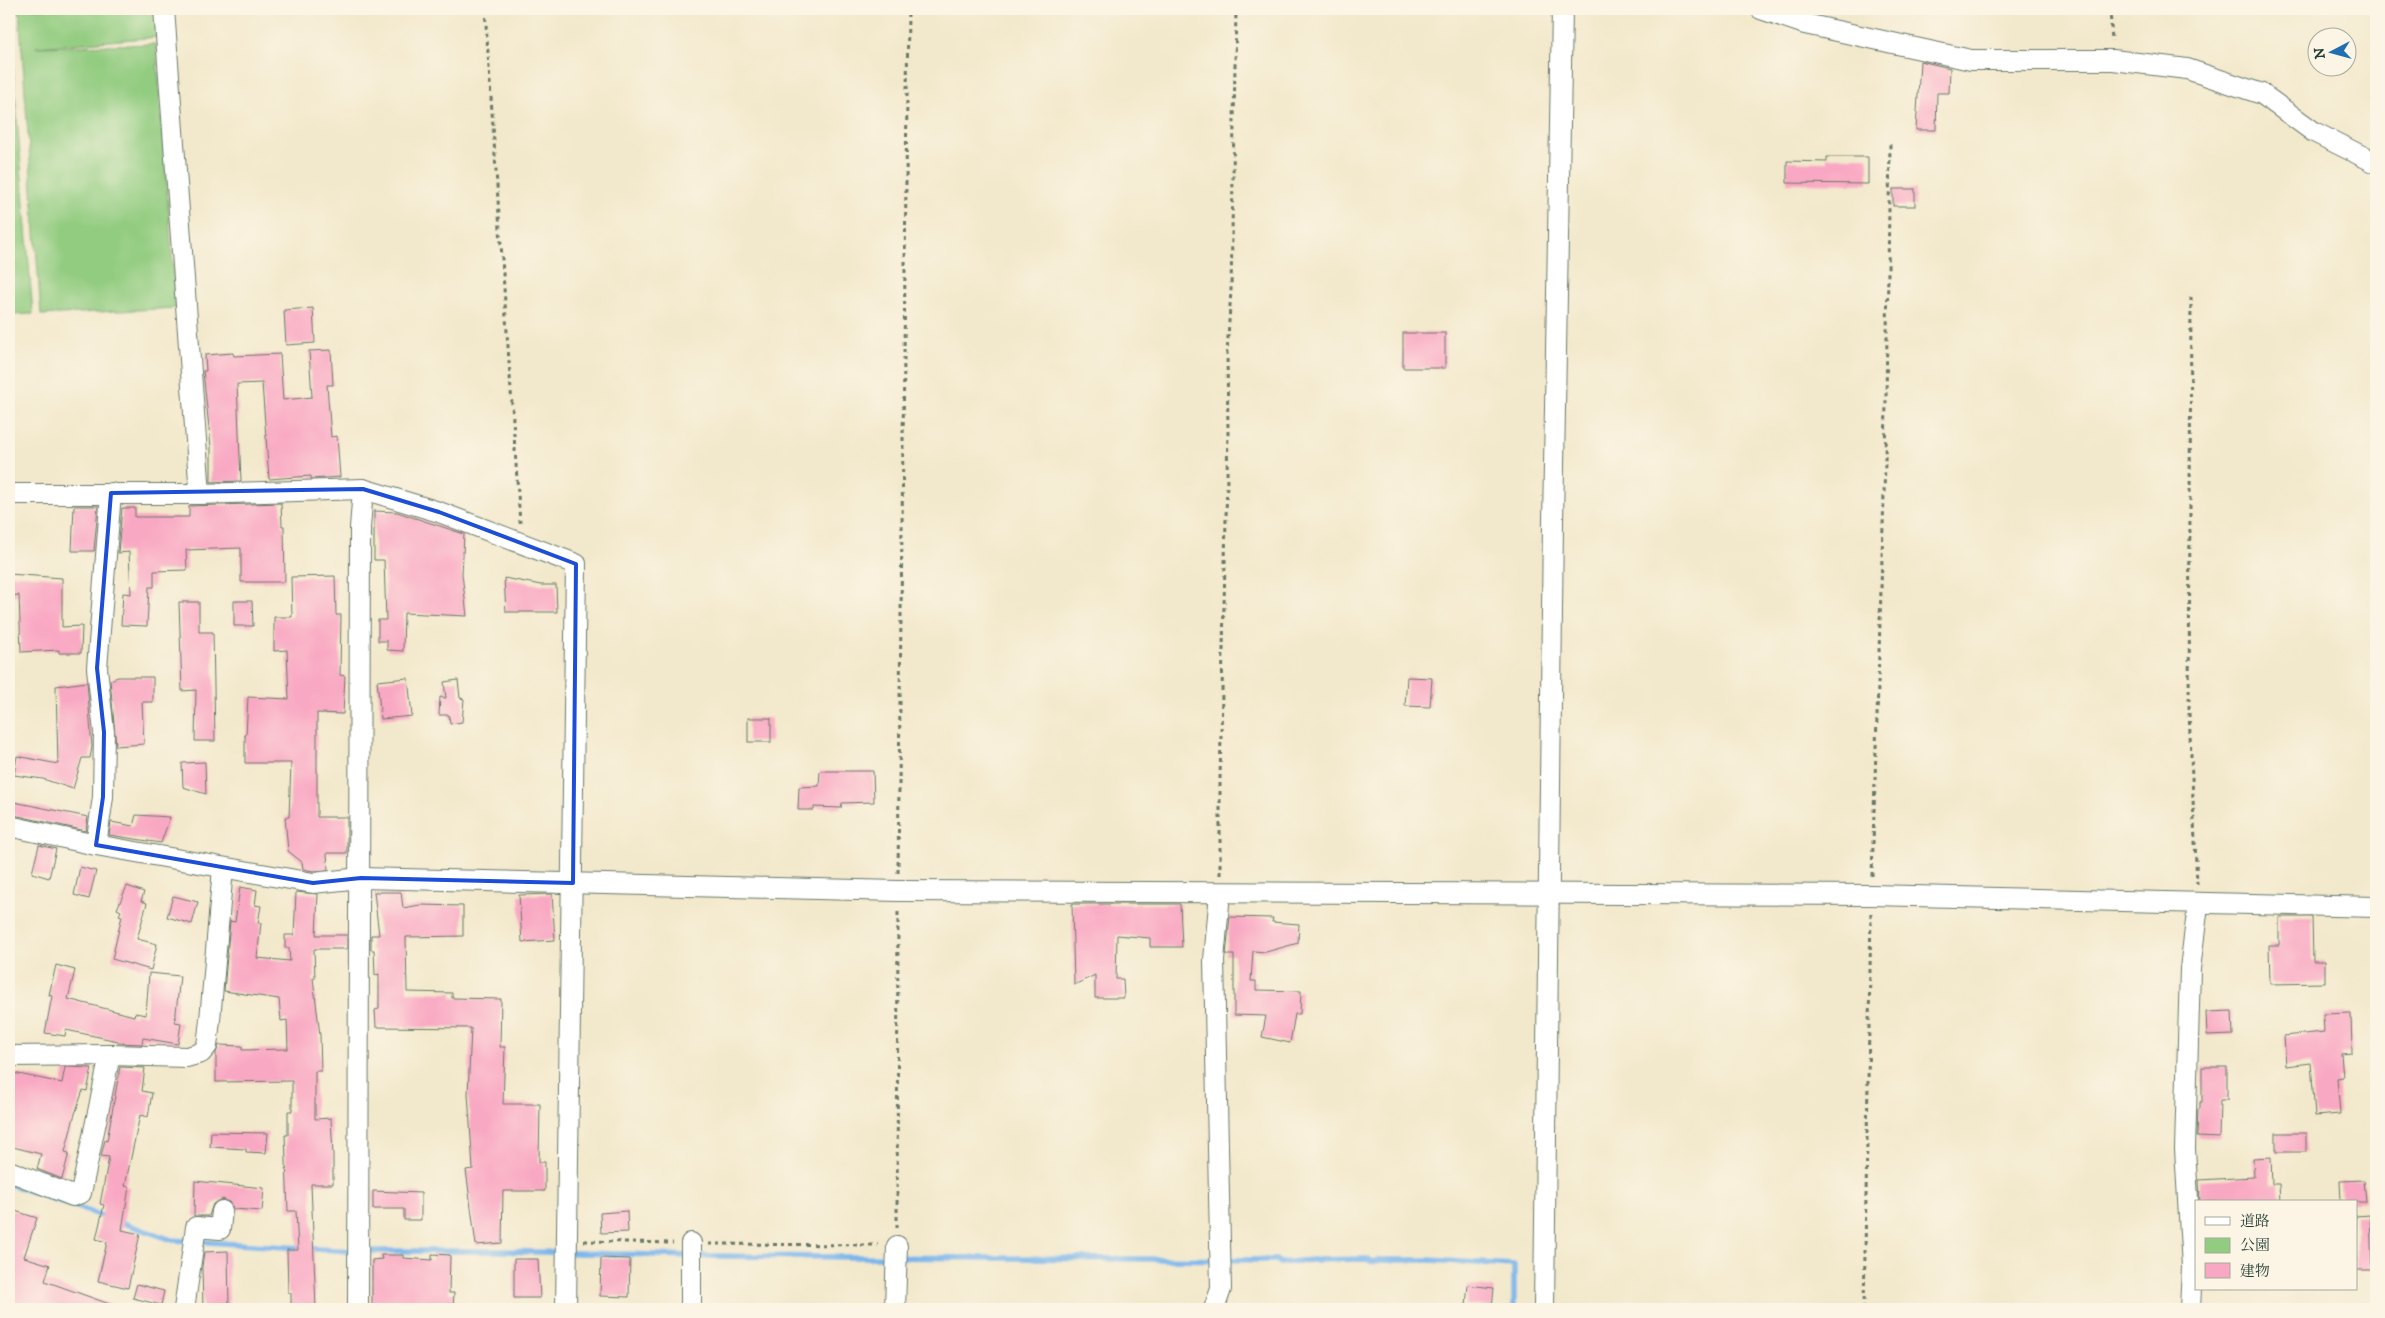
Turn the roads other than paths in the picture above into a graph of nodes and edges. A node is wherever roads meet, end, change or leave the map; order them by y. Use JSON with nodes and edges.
{"nodes":[{"id":1,"x":164,"y":9,"type":"edge"},
{"id":2,"x":1562,"y":9,"type":"edge"},
{"id":3,"x":1761,"y":9,"type":"edge"},
{"id":4,"x":2376,"y":163,"type":"edge"},
{"id":5,"x":363,"y":489,"type":"junction"},
{"id":6,"x":9,"y":494,"type":"edge"},
{"id":7,"x":111,"y":494,"type":"junction"},
{"id":8,"x":200,"y":494,"type":"junction"},
{"id":9,"x":9,"y":826,"type":"edge"},
{"id":10,"x":96,"y":845,"type":"junction"},
{"id":11,"x":224,"y":868,"type":"junction"},
{"id":12,"x":361,"y":878,"type":"junction"},
{"id":13,"x":573,"y":883,"type":"junction"},
{"id":14,"x":1220,"y":893,"type":"junction"},
{"id":15,"x":1548,"y":894,"type":"junction"},
{"id":16,"x":2198,"y":904,"type":"junction"},
{"id":17,"x":2376,"y":907,"type":"edge"},
{"id":18,"x":110,"y":1055,"type":"junction"},
{"id":19,"x":9,"y":1056,"type":"edge"},
{"id":20,"x":9,"y":1171,"type":"edge"},
{"id":21,"x":222,"y":1211,"type":"dead end"},
{"id":22,"x":692,"y":1243,"type":"road end"},
{"id":23,"x":897,"y":1246,"type":"road end"},
{"id":24,"x":184,"y":1309,"type":"edge"},
{"id":25,"x":358,"y":1309,"type":"edge"},
{"id":26,"x":566,"y":1309,"type":"edge"},
{"id":27,"x":691,"y":1309,"type":"edge"},
{"id":28,"x":895,"y":1309,"type":"edge"},
{"id":29,"x":1214,"y":1309,"type":"edge"},
{"id":30,"x":1544,"y":1309,"type":"edge"},
{"id":31,"x":2190,"y":1309,"type":"edge"}],
"edges":[{"from":1,"to":8,"type":"street"},
{"from":2,"to":15,"type":"street"},
{"from":3,"to":4,"type":"street"},
{"from":5,"to":8,"type":"street"},
{"from":5,"to":12,"type":"street"},
{"from":5,"to":13,"type":"street"},
{"from":6,"to":7,"type":"street"},
{"from":7,"to":8,"type":"street"},
{"from":7,"to":10,"type":"street"},
{"from":9,"to":10,"type":"street"},
{"from":10,"to":11,"type":"street"},
{"from":11,"to":12,"type":"street"},
{"from":11,"to":18,"type":"street"},
{"from":12,"to":13,"type":"street"},
{"from":12,"to":25,"type":"street"},
{"from":13,"to":14,"type":"street"},
{"from":13,"to":26,"type":"street"},
{"from":14,"to":15,"type":"street"},
{"from":14,"to":29,"type":"street"},
{"from":15,"to":16,"type":"street"},
{"from":15,"to":30,"type":"street"},
{"from":16,"to":17,"type":"street"},
{"from":16,"to":31,"type":"street"},
{"from":18,"to":19,"type":"street"},
{"from":18,"to":20,"type":"street"},
{"from":21,"to":24,"type":"street"},
{"from":22,"to":27,"type":"street"},
{"from":23,"to":28,"type":"street"}]}
